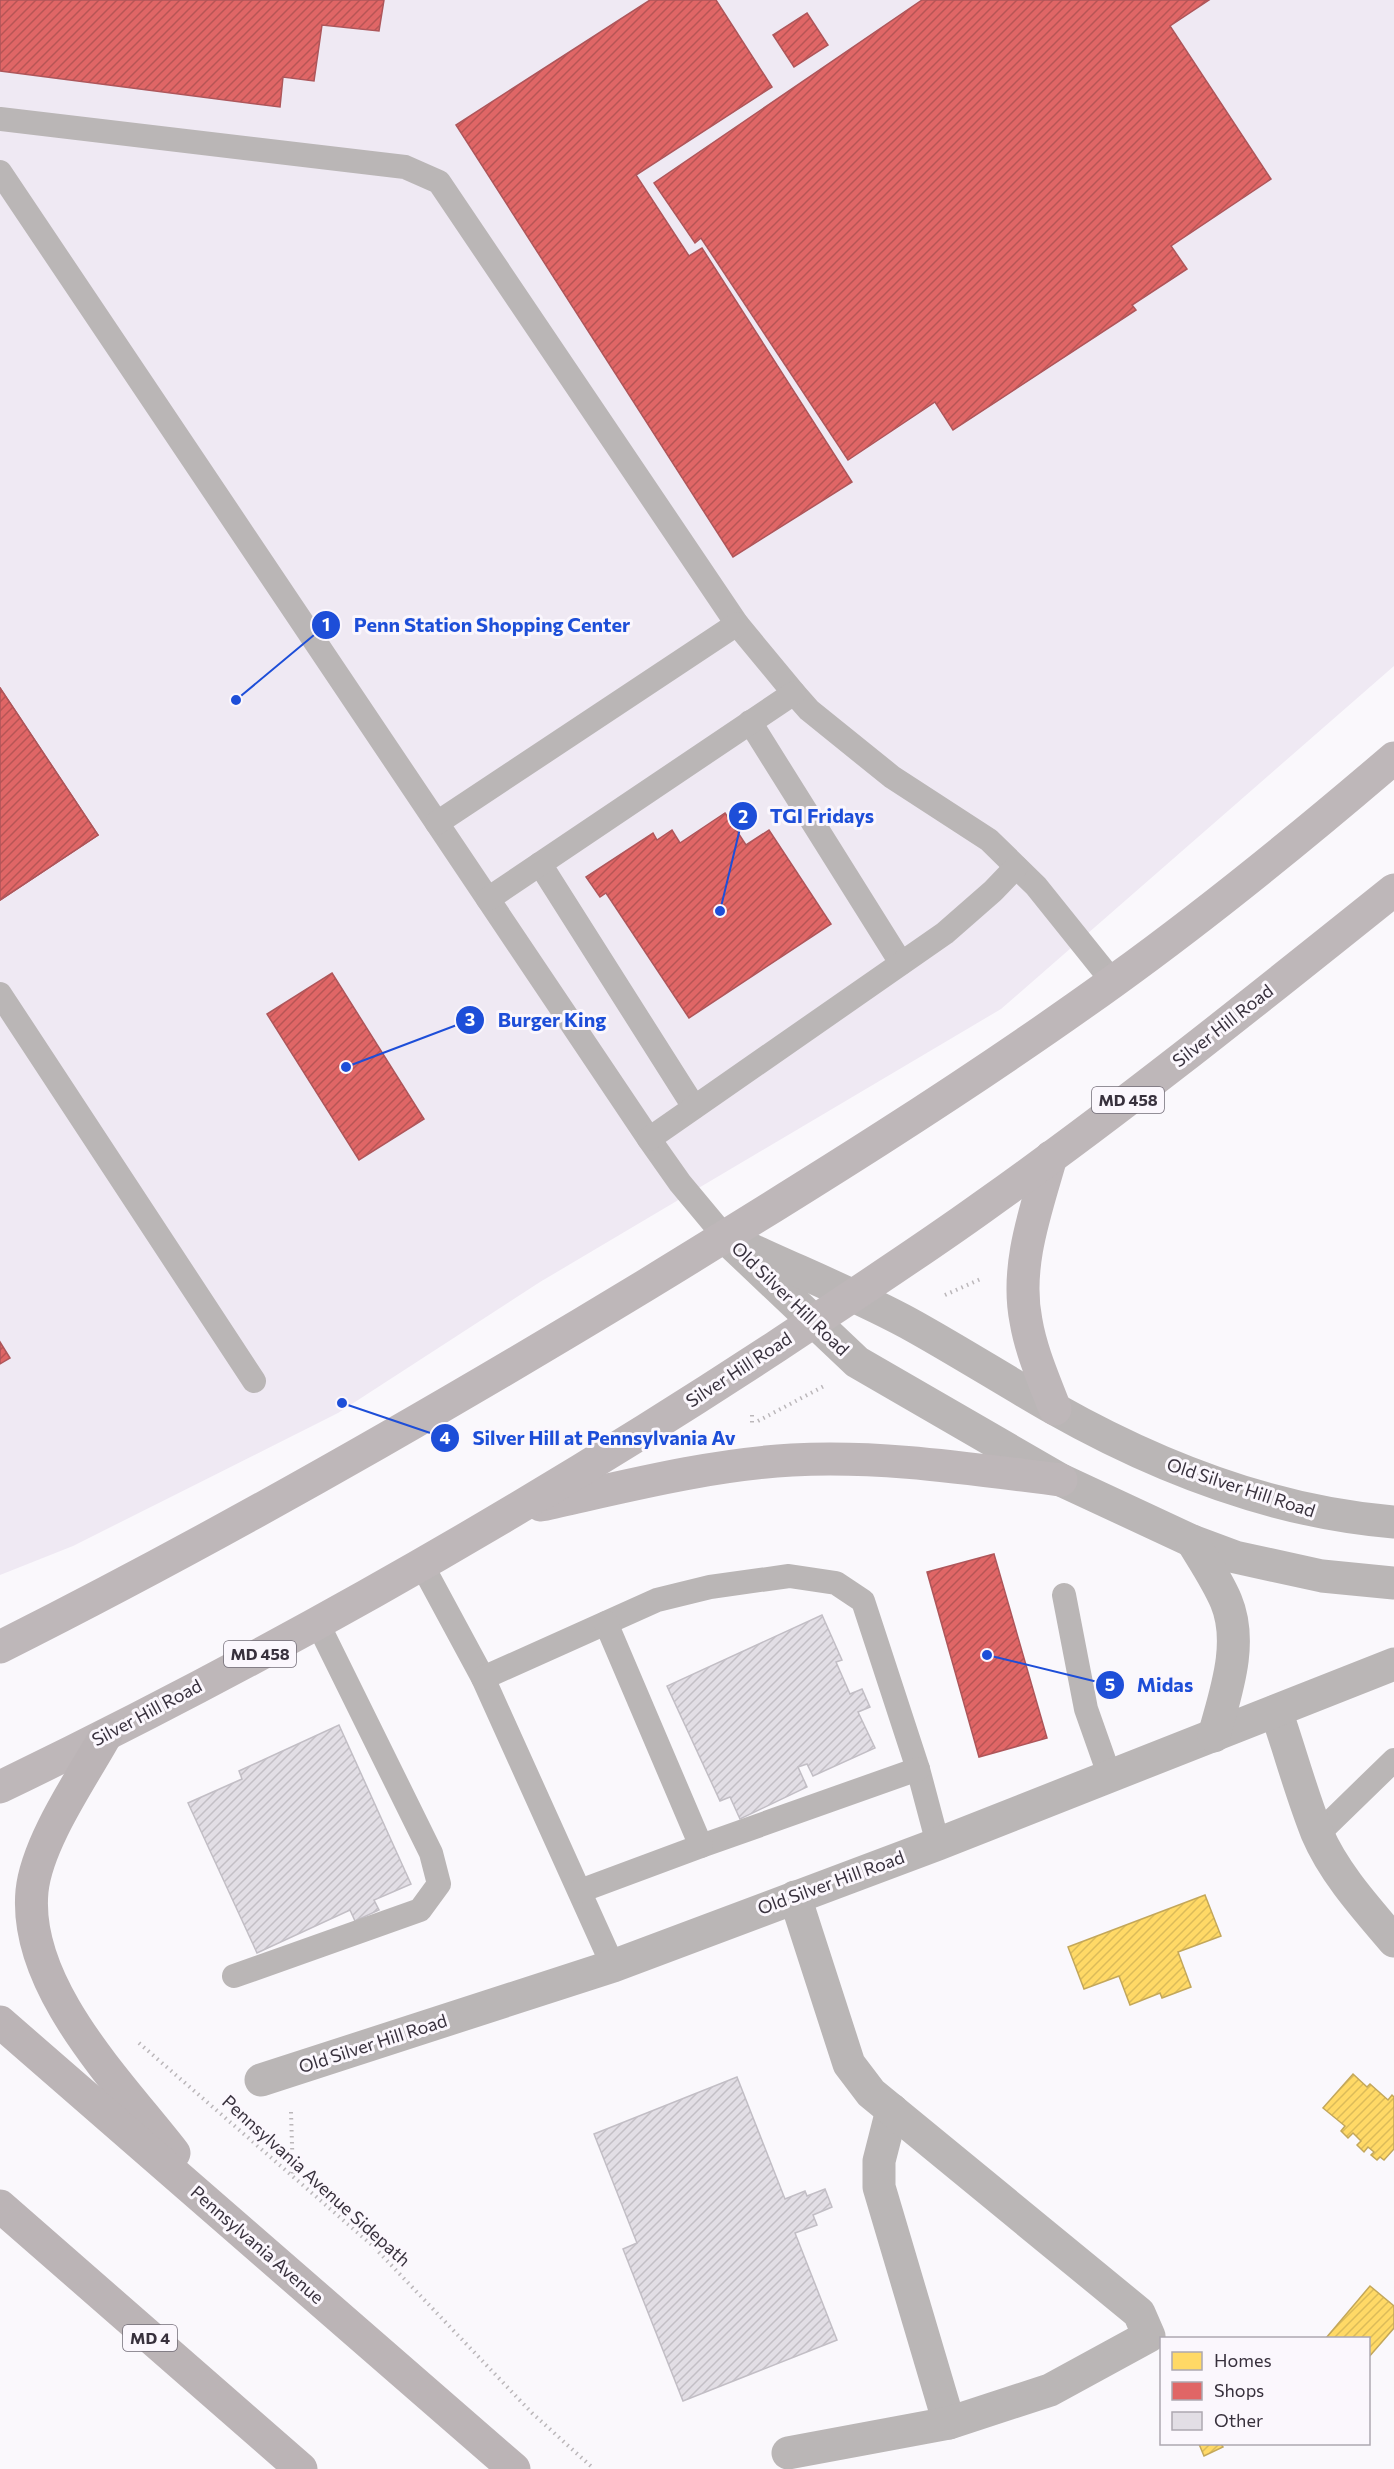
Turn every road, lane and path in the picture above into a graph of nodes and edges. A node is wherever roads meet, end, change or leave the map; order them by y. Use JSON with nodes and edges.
{"nodes":[{"id":1,"x":0,"y":119,"type":"edge"},
{"id":2,"x":0,"y":172,"type":"edge"},
{"id":3,"x":737,"y":624,"type":"junction"},
{"id":4,"x":794,"y":693,"type":"junction"},
{"id":5,"x":750,"y":722,"type":"junction"},
{"id":6,"x":1394,"y":758,"type":"edge"},
{"id":7,"x":437,"y":823,"type":"junction"},
{"id":8,"x":540,"y":864,"type":"junction"},
{"id":9,"x":1016,"y":867,"type":"junction"},
{"id":10,"x":1394,"y":890,"type":"edge"},
{"id":11,"x":488,"y":899,"type":"junction"},
{"id":12,"x":901,"y":963,"type":"junction"},
{"id":13,"x":1113,"y":982,"type":"junction"},
{"id":14,"x":0,"y":994,"type":"edge"},
{"id":15,"x":694,"y":1107,"type":"junction"},
{"id":16,"x":649,"y":1139,"type":"junction"},
{"id":17,"x":1051,"y":1157,"type":"junction"},
{"id":18,"x":725,"y":1237,"type":"junction"},
{"id":19,"x":992,"y":1275,"type":"dead end"},
{"id":20,"x":945,"y":1295,"type":"dead end"},
{"id":21,"x":853,"y":1298,"type":"junction"},
{"id":22,"x":814,"y":1321,"type":"junction"},
{"id":23,"x":254,"y":1381,"type":"dead end"},
{"id":24,"x":826,"y":1385,"type":"dead end"},
{"id":25,"x":1055,"y":1409,"type":"junction"},
{"id":26,"x":752,"y":1423,"type":"dead end"},
{"id":27,"x":1060,"y":1480,"type":"junction"},
{"id":28,"x":515,"y":1511,"type":"junction"},
{"id":29,"x":1394,"y":1522,"type":"edge"},
{"id":30,"x":1192,"y":1541,"type":"junction"},
{"id":31,"x":422,"y":1565,"type":"junction"},
{"id":32,"x":1394,"y":1583,"type":"edge"},
{"id":33,"x":1064,"y":1595,"type":"dead end"},
{"id":34,"x":606,"y":1623,"type":"junction"},
{"id":35,"x":318,"y":1624,"type":"junction"},
{"id":36,"x":0,"y":1647,"type":"edge"},
{"id":37,"x":1394,"y":1664,"type":"edge"},
{"id":38,"x":483,"y":1678,"type":"junction"},
{"id":39,"x":1276,"y":1711,"type":"junction"},
{"id":40,"x":106,"y":1735,"type":"junction"},
{"id":41,"x":1214,"y":1736,"type":"junction"},
{"id":42,"x":1394,"y":1760,"type":"edge"},
{"id":43,"x":918,"y":1769,"type":"junction"},
{"id":44,"x":1110,"y":1777,"type":"junction"},
{"id":45,"x":0,"y":1787,"type":"edge"},
{"id":46,"x":1318,"y":1834,"type":"junction"},
{"id":47,"x":938,"y":1844,"type":"junction"},
{"id":48,"x":701,"y":1846,"type":"junction"},
{"id":49,"x":580,"y":1891,"type":"junction"},
{"id":50,"x":795,"y":1897,"type":"junction"},
{"id":51,"x":1394,"y":1941,"type":"edge"},
{"id":52,"x":613,"y":1966,"type":"junction"},
{"id":53,"x":234,"y":1976,"type":"dead end"},
{"id":54,"x":0,"y":2022,"type":"edge"},
{"id":55,"x":132,"y":2037,"type":"dead end"},
{"id":56,"x":275,"y":2076,"type":"joint"},
{"id":57,"x":892,"y":2110,"type":"junction"},
{"id":58,"x":293,"y":2177,"type":"junction"},
{"id":59,"x":0,"y":2206,"type":"edge"},
{"id":60,"x":217,"y":2209,"type":"junction"},
{"id":61,"x":949,"y":2423,"type":"junction"},
{"id":62,"x":788,"y":2453,"type":"dead end"},
{"id":63,"x":301,"y":2469,"type":"edge"},
{"id":64,"x":514,"y":2469,"type":"edge"},
{"id":65,"x":594,"y":2469,"type":"edge"}],
"edges":[{"from":1,"to":3,"type":"lane"},
{"from":2,"to":7,"type":"lane"},
{"from":3,"to":4,"type":"lane"},
{"from":3,"to":7,"type":"lane"},
{"from":4,"to":5,"type":"lane"},
{"from":4,"to":9,"type":"lane"},
{"from":5,"to":8,"type":"lane"},
{"from":5,"to":12,"type":"lane"},
{"from":6,"to":13,"type":"main road"},
{"from":7,"to":11,"type":"lane"},
{"from":8,"to":11,"type":"lane"},
{"from":8,"to":15,"type":"lane"},
{"from":9,"to":12,"type":"lane"},
{"from":9,"to":13,"type":"lane"},
{"from":10,"to":17,"type":"main road","name":"Silver Hill Road","number":"MD 458"},
{"from":11,"to":16,"type":"lane"},
{"from":12,"to":15,"type":"lane"},
{"from":13,"to":18,"type":"main road"},
{"from":14,"to":23,"type":"lane"},
{"from":15,"to":16,"type":"lane"},
{"from":16,"to":18,"type":"lane"},
{"from":17,"to":21,"type":"main road","name":"Silver Hill Road","number":"MD 458"},
{"from":17,"to":25,"type":"main road"},
{"from":18,"to":21,"type":"street","name":"Old Silver Hill Road"},
{"from":18,"to":22,"type":"street","name":"Old Silver Hill Road"},
{"from":18,"to":36,"type":"main road"},
{"from":19,"to":20,"type":"path"},
{"from":21,"to":22,"type":"main road","name":"Silver Hill Road","number":"MD 458"},
{"from":21,"to":25,"type":"street","name":"Old Silver Hill Road"},
{"from":22,"to":27,"type":"street","name":"Old Silver Hill Road"},
{"from":22,"to":28,"type":"main road","name":"Silver Hill Road","number":"MD 458"},
{"from":24,"to":26,"type":"path"},
{"from":25,"to":29,"type":"street","name":"Old Silver Hill Road"},
{"from":27,"to":28,"type":"main road"},
{"from":27,"to":30,"type":"street","name":"Old Silver Hill Road"},
{"from":28,"to":31,"type":"main road","name":"Silver Hill Road","number":"MD 458"},
{"from":30,"to":32,"type":"street","name":"Old Silver Hill Road"},
{"from":30,"to":41,"type":"street"},
{"from":31,"to":35,"type":"main road","name":"Silver Hill Road","number":"MD 458"},
{"from":31,"to":38,"type":"lane"},
{"from":33,"to":44,"type":"lane"},
{"from":34,"to":38,"type":"lane"},
{"from":34,"to":43,"type":"lane"},
{"from":34,"to":48,"type":"lane"},
{"from":35,"to":40,"type":"main road","name":"Silver Hill Road","number":"MD 458"},
{"from":35,"to":53,"type":"lane"},
{"from":37,"to":39,"type":"street","name":"Old Silver Hill Road"},
{"from":38,"to":49,"type":"lane"},
{"from":39,"to":41,"type":"street","name":"Old Silver Hill Road"},
{"from":39,"to":46,"type":"street"},
{"from":40,"to":45,"type":"main road","name":"Silver Hill Road","number":"MD 458"},
{"from":40,"to":60,"type":"highway"},
{"from":41,"to":44,"type":"street","name":"Old Silver Hill Road"},
{"from":42,"to":46,"type":"lane"},
{"from":43,"to":47,"type":"lane"},
{"from":43,"to":48,"type":"lane"},
{"from":44,"to":47,"type":"street","name":"Old Silver Hill Road"},
{"from":46,"to":51,"type":"street"},
{"from":47,"to":50,"type":"street","name":"Old Silver Hill Road"},
{"from":48,"to":49,"type":"lane"},
{"from":49,"to":52,"type":"lane"},
{"from":50,"to":52,"type":"street","name":"Old Silver Hill Road"},
{"from":50,"to":57,"type":"street"},
{"from":52,"to":56,"type":"street","name":"Old Silver Hill Road"},
{"from":54,"to":60,"type":"highway","name":"Pennsylvania Avenue"},
{"from":55,"to":58,"type":"path","name":"Pennsylvania Avenue Sidepath"},
{"from":56,"to":58,"type":"path"},
{"from":57,"to":61,"type":"street"},
{"from":57,"to":61,"type":"street"},
{"from":58,"to":65,"type":"path","name":"Pennsylvania Avenue Sidepath"},
{"from":59,"to":63,"type":"highway","number":"MD 4"},
{"from":60,"to":64,"type":"highway","name":"Pennsylvania Avenue"},
{"from":61,"to":62,"type":"street"}]}
